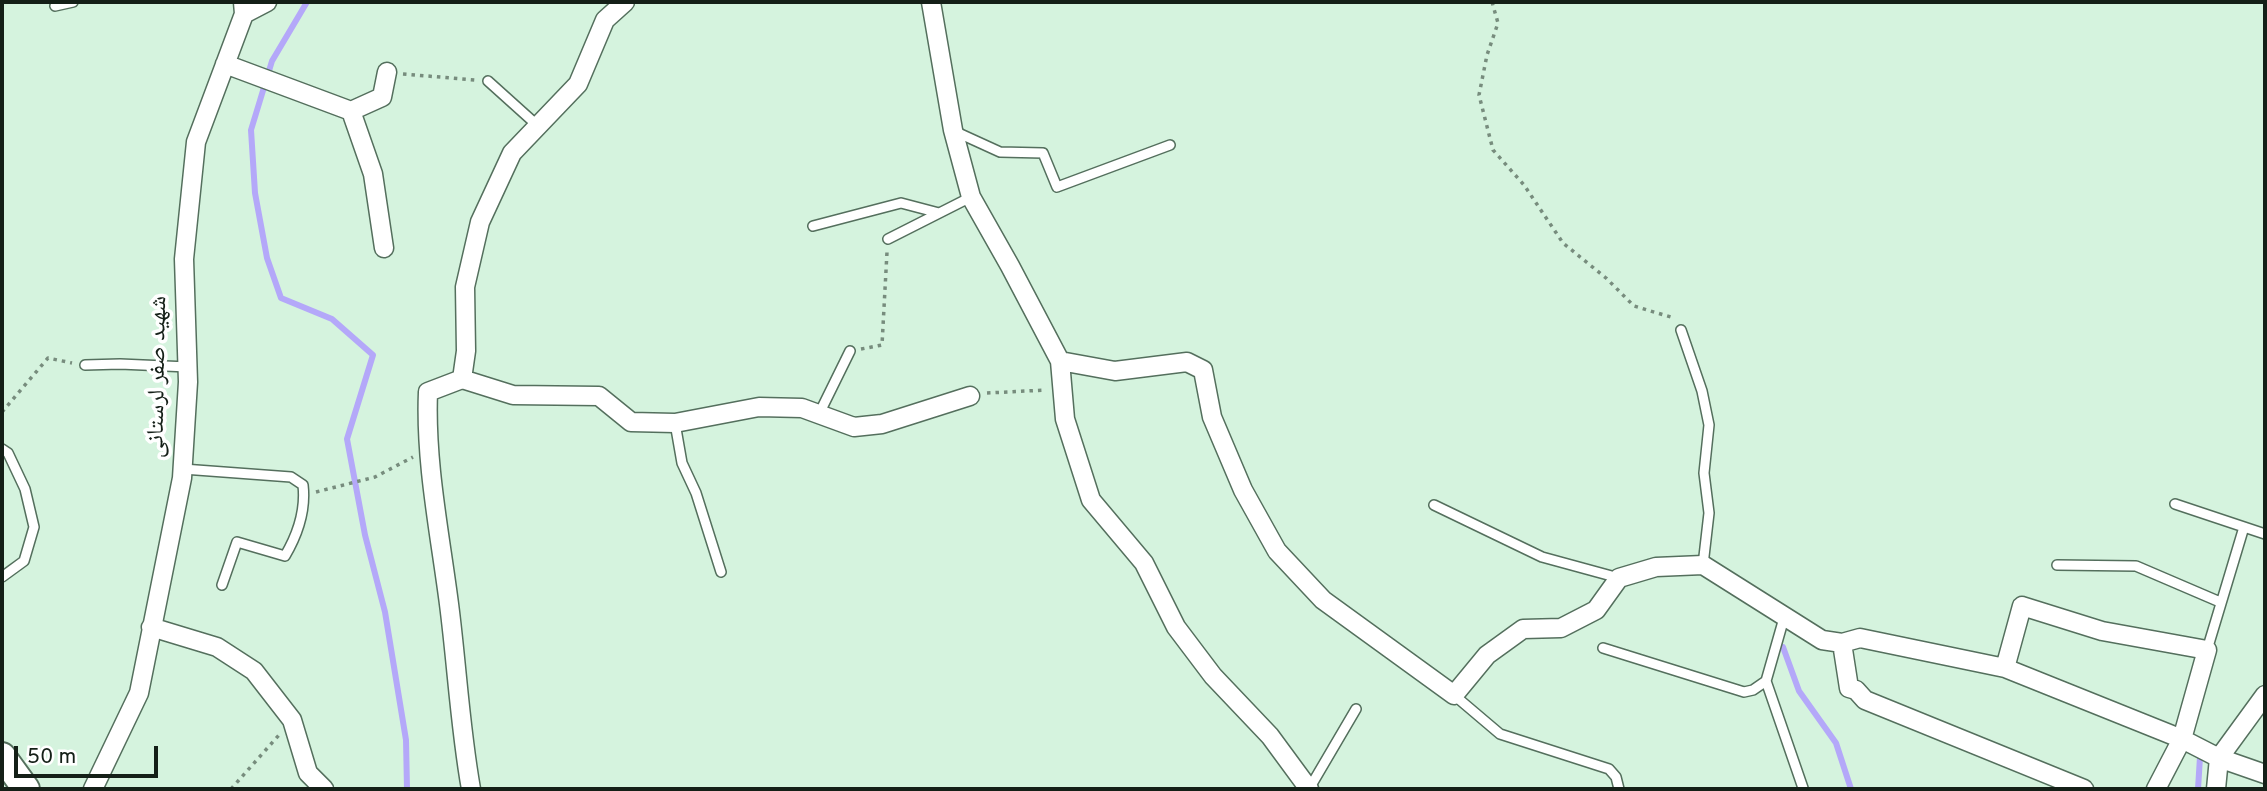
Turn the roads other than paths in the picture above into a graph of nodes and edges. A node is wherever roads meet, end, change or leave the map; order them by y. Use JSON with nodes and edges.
{"nodes":[{"id":1,"x":73,"y":2,"type":"edge"},
{"id":2,"x":267,"y":2,"type":"edge"},
{"id":3,"x":625,"y":2,"type":"edge"},
{"id":4,"x":930,"y":2,"type":"edge"},
{"id":5,"x":55,"y":6,"type":"dead end"},
{"id":6,"x":243,"y":8,"type":"edge"},
{"id":7,"x":225,"y":64,"type":"junction"},
{"id":8,"x":387,"y":72,"type":"road end"},
{"id":9,"x":488,"y":81,"type":"road end"},
{"id":10,"x":351,"y":111,"type":"junction"},
{"id":11,"x":538,"y":126,"type":"junction"},
{"id":12,"x":953,"y":130,"type":"junction"},
{"id":13,"x":1170,"y":145,"type":"dead end"},
{"id":14,"x":971,"y":197,"type":"junction"},
{"id":15,"x":939,"y":213,"type":"junction"},
{"id":16,"x":813,"y":226,"type":"dead end"},
{"id":17,"x":888,"y":239,"type":"road end"},
{"id":18,"x":384,"y":248,"type":"dead end"},
{"id":19,"x":1681,"y":330,"type":"road end"},
{"id":20,"x":850,"y":351,"type":"road end"},
{"id":21,"x":1060,"y":361,"type":"junction"},
{"id":22,"x":85,"y":365,"type":"road end"},
{"id":23,"x":188,"y":368,"type":"junction"},
{"id":24,"x":462,"y":379,"type":"junction"},
{"id":25,"x":970,"y":396,"type":"road end"},
{"id":26,"x":819,"y":414,"type":"junction"},
{"id":27,"x":675,"y":423,"type":"junction"},
{"id":28,"x":2,"y":449,"type":"edge"},
{"id":29,"x":183,"y":468,"type":"junction"},
{"id":30,"x":2175,"y":504,"type":"dead end"},
{"id":31,"x":1434,"y":505,"type":"dead end"},
{"id":32,"x":2244,"y":527,"type":"junction"},
{"id":33,"x":2265,"y":534,"type":"edge"},
{"id":34,"x":1703,"y":565,"type":"junction"},
{"id":35,"x":2057,"y":565,"type":"dead end"},
{"id":36,"x":722,"y":572,"type":"dead end"},
{"id":37,"x":2,"y":578,"type":"edge"},
{"id":38,"x":1619,"y":578,"type":"junction"},
{"id":39,"x":222,"y":584,"type":"dead end"},
{"id":40,"x":2220,"y":602,"type":"junction"},
{"id":41,"x":1784,"y":618,"type":"junction"},
{"id":42,"x":151,"y":627,"type":"junction"},
{"id":43,"x":1842,"y":643,"type":"junction"},
{"id":44,"x":1603,"y":648,"type":"dead end"},
{"id":45,"x":2207,"y":650,"type":"junction"},
{"id":46,"x":2005,"y":668,"type":"junction"},
{"id":47,"x":1766,"y":681,"type":"junction"},
{"id":48,"x":1454,"y":695,"type":"junction"},
{"id":49,"x":2265,"y":695,"type":"edge"},
{"id":50,"x":1356,"y":709,"type":"dead end"},
{"id":51,"x":2182,"y":738,"type":"junction"},
{"id":52,"x":2,"y":756,"type":"edge"},
{"id":53,"x":2265,"y":774,"type":"edge"},
{"id":54,"x":2217,"y":778,"type":"edge"},
{"id":55,"x":1803,"y":788,"type":"edge"},
{"id":56,"x":26,"y":789,"type":"edge"},
{"id":57,"x":93,"y":789,"type":"edge"},
{"id":58,"x":324,"y":789,"type":"edge"},
{"id":59,"x":471,"y":789,"type":"edge"},
{"id":60,"x":1309,"y":789,"type":"edge"},
{"id":61,"x":1619,"y":789,"type":"edge"},
{"id":62,"x":2084,"y":789,"type":"edge"},
{"id":63,"x":2156,"y":789,"type":"edge"}],
"edges":[{"from":1,"to":5,"type":"lane"},
{"from":2,"to":6,"type":"street"},
{"from":3,"to":11,"type":"street"},
{"from":4,"to":12,"type":"street"},
{"from":6,"to":7,"type":"street","name":"شهید صفر لرستانی"},
{"from":7,"to":10,"type":"street"},
{"from":7,"to":23,"type":"street","name":"شهید صفر لرستانی"},
{"from":8,"to":10,"type":"street"},
{"from":9,"to":11,"type":"lane"},
{"from":10,"to":18,"type":"street"},
{"from":11,"to":24,"type":"street"},
{"from":12,"to":13,"type":"lane"},
{"from":12,"to":14,"type":"street"},
{"from":14,"to":15,"type":"lane"},
{"from":14,"to":21,"type":"street"},
{"from":15,"to":16,"type":"lane"},
{"from":15,"to":17,"type":"lane"},
{"from":19,"to":34,"type":"lane"},
{"from":20,"to":26,"type":"lane"},
{"from":21,"to":48,"type":"street"},
{"from":21,"to":60,"type":"street"},
{"from":22,"to":23,"type":"lane"},
{"from":23,"to":29,"type":"street","name":"شهید صفر لرستانی"},
{"from":24,"to":27,"type":"street"},
{"from":24,"to":59,"type":"street"},
{"from":25,"to":26,"type":"street"},
{"from":26,"to":27,"type":"street"},
{"from":27,"to":36,"type":"lane"},
{"from":28,"to":37,"type":"lane"},
{"from":29,"to":39,"type":"lane"},
{"from":29,"to":42,"type":"street","name":"شهید صفر لرستانی"},
{"from":30,"to":32,"type":"lane"},
{"from":31,"to":38,"type":"lane"},
{"from":32,"to":33,"type":"lane"},
{"from":32,"to":40,"type":"lane"},
{"from":34,"to":38,"type":"street"},
{"from":34,"to":41,"type":"street"},
{"from":35,"to":40,"type":"lane"},
{"from":38,"to":48,"type":"street"},
{"from":40,"to":45,"type":"lane"},
{"from":41,"to":43,"type":"street"},
{"from":41,"to":47,"type":"lane"},
{"from":42,"to":57,"type":"street","name":"شهید صفر لرستانی"},
{"from":42,"to":58,"type":"street"},
{"from":43,"to":46,"type":"street"},
{"from":43,"to":62,"type":"street"},
{"from":44,"to":47,"type":"lane"},
{"from":45,"to":46,"type":"street"},
{"from":45,"to":51,"type":"street"},
{"from":46,"to":51,"type":"street"},
{"from":47,"to":55,"type":"lane"},
{"from":48,"to":61,"type":"lane"},
{"from":49,"to":54,"type":"street"},
{"from":50,"to":60,"type":"lane"},
{"from":51,"to":54,"type":"street"},
{"from":51,"to":63,"type":"street"},
{"from":52,"to":56,"type":"main road"},
{"from":53,"to":54,"type":"street"}]}
